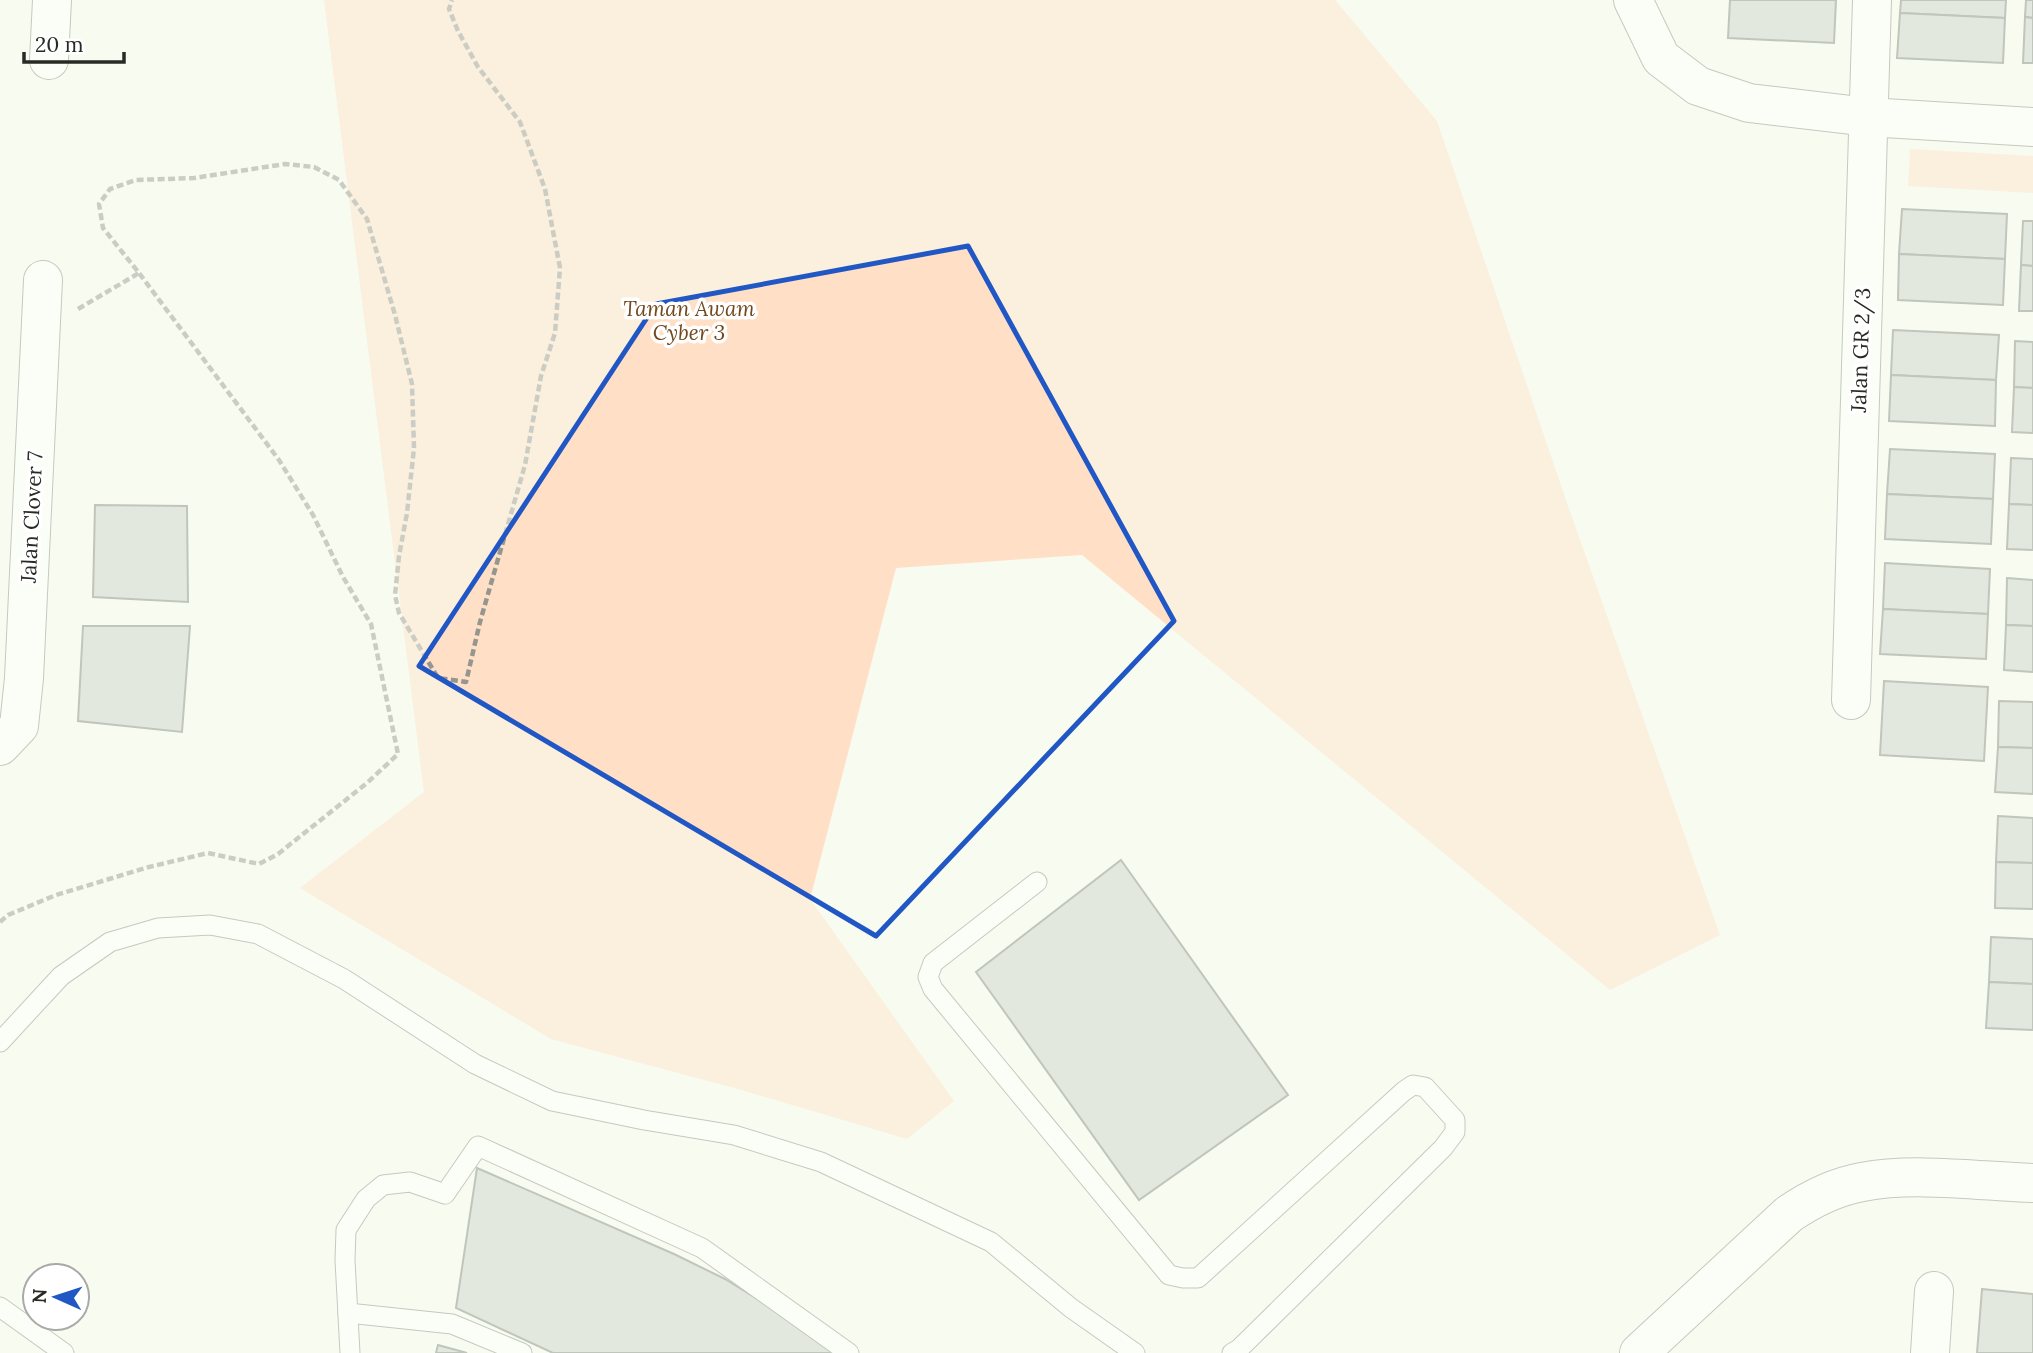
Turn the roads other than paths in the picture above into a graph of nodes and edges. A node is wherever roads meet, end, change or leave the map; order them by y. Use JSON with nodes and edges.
{"nodes":[{"id":1,"x":52,"y":0,"type":"edge"},
{"id":2,"x":1633,"y":0,"type":"edge"},
{"id":3,"x":1872,"y":0,"type":"edge"},
{"id":4,"x":49,"y":60,"type":"dead end"},
{"id":5,"x":1868,"y":117,"type":"junction"},
{"id":6,"x":2033,"y":127,"type":"edge"},
{"id":7,"x":43,"y":280,"type":"dead end"},
{"id":8,"x":1851,"y":700,"type":"dead end"},
{"id":9,"x":0,"y":746,"type":"edge"},
{"id":10,"x":1037,"y":882,"type":"dead end"},
{"id":11,"x":0,"y":1042,"type":"edge"},
{"id":12,"x":2033,"y":1183,"type":"edge"},
{"id":13,"x":1934,"y":1291,"type":"dead end"},
{"id":14,"x":0,"y":1307,"type":"edge"},
{"id":15,"x":348,"y":1313,"type":"junction"},
{"id":16,"x":64,"y":1353,"type":"edge"},
{"id":17,"x":350,"y":1353,"type":"edge"},
{"id":18,"x":522,"y":1353,"type":"edge"},
{"id":19,"x":849,"y":1353,"type":"edge"},
{"id":20,"x":1135,"y":1353,"type":"edge"},
{"id":21,"x":1232,"y":1353,"type":"edge"},
{"id":22,"x":1639,"y":1353,"type":"edge"},
{"id":23,"x":1930,"y":1353,"type":"edge"}],
"edges":[{"from":1,"to":4,"type":"street"},
{"from":2,"to":5,"type":"street"},
{"from":3,"to":5,"type":"street","name":"Jalan GR 2/3"},
{"from":5,"to":6,"type":"street"},
{"from":5,"to":8,"type":"street","name":"Jalan GR 2/3"},
{"from":7,"to":9,"type":"street","name":"Jalan Clover 7"},
{"from":10,"to":21,"type":"lane"},
{"from":11,"to":20,"type":"lane"},
{"from":12,"to":22,"type":"street"},
{"from":13,"to":23,"type":"street"},
{"from":14,"to":16,"type":"lane"},
{"from":15,"to":17,"type":"lane"},
{"from":15,"to":18,"type":"lane"},
{"from":15,"to":19,"type":"lane"}]}
